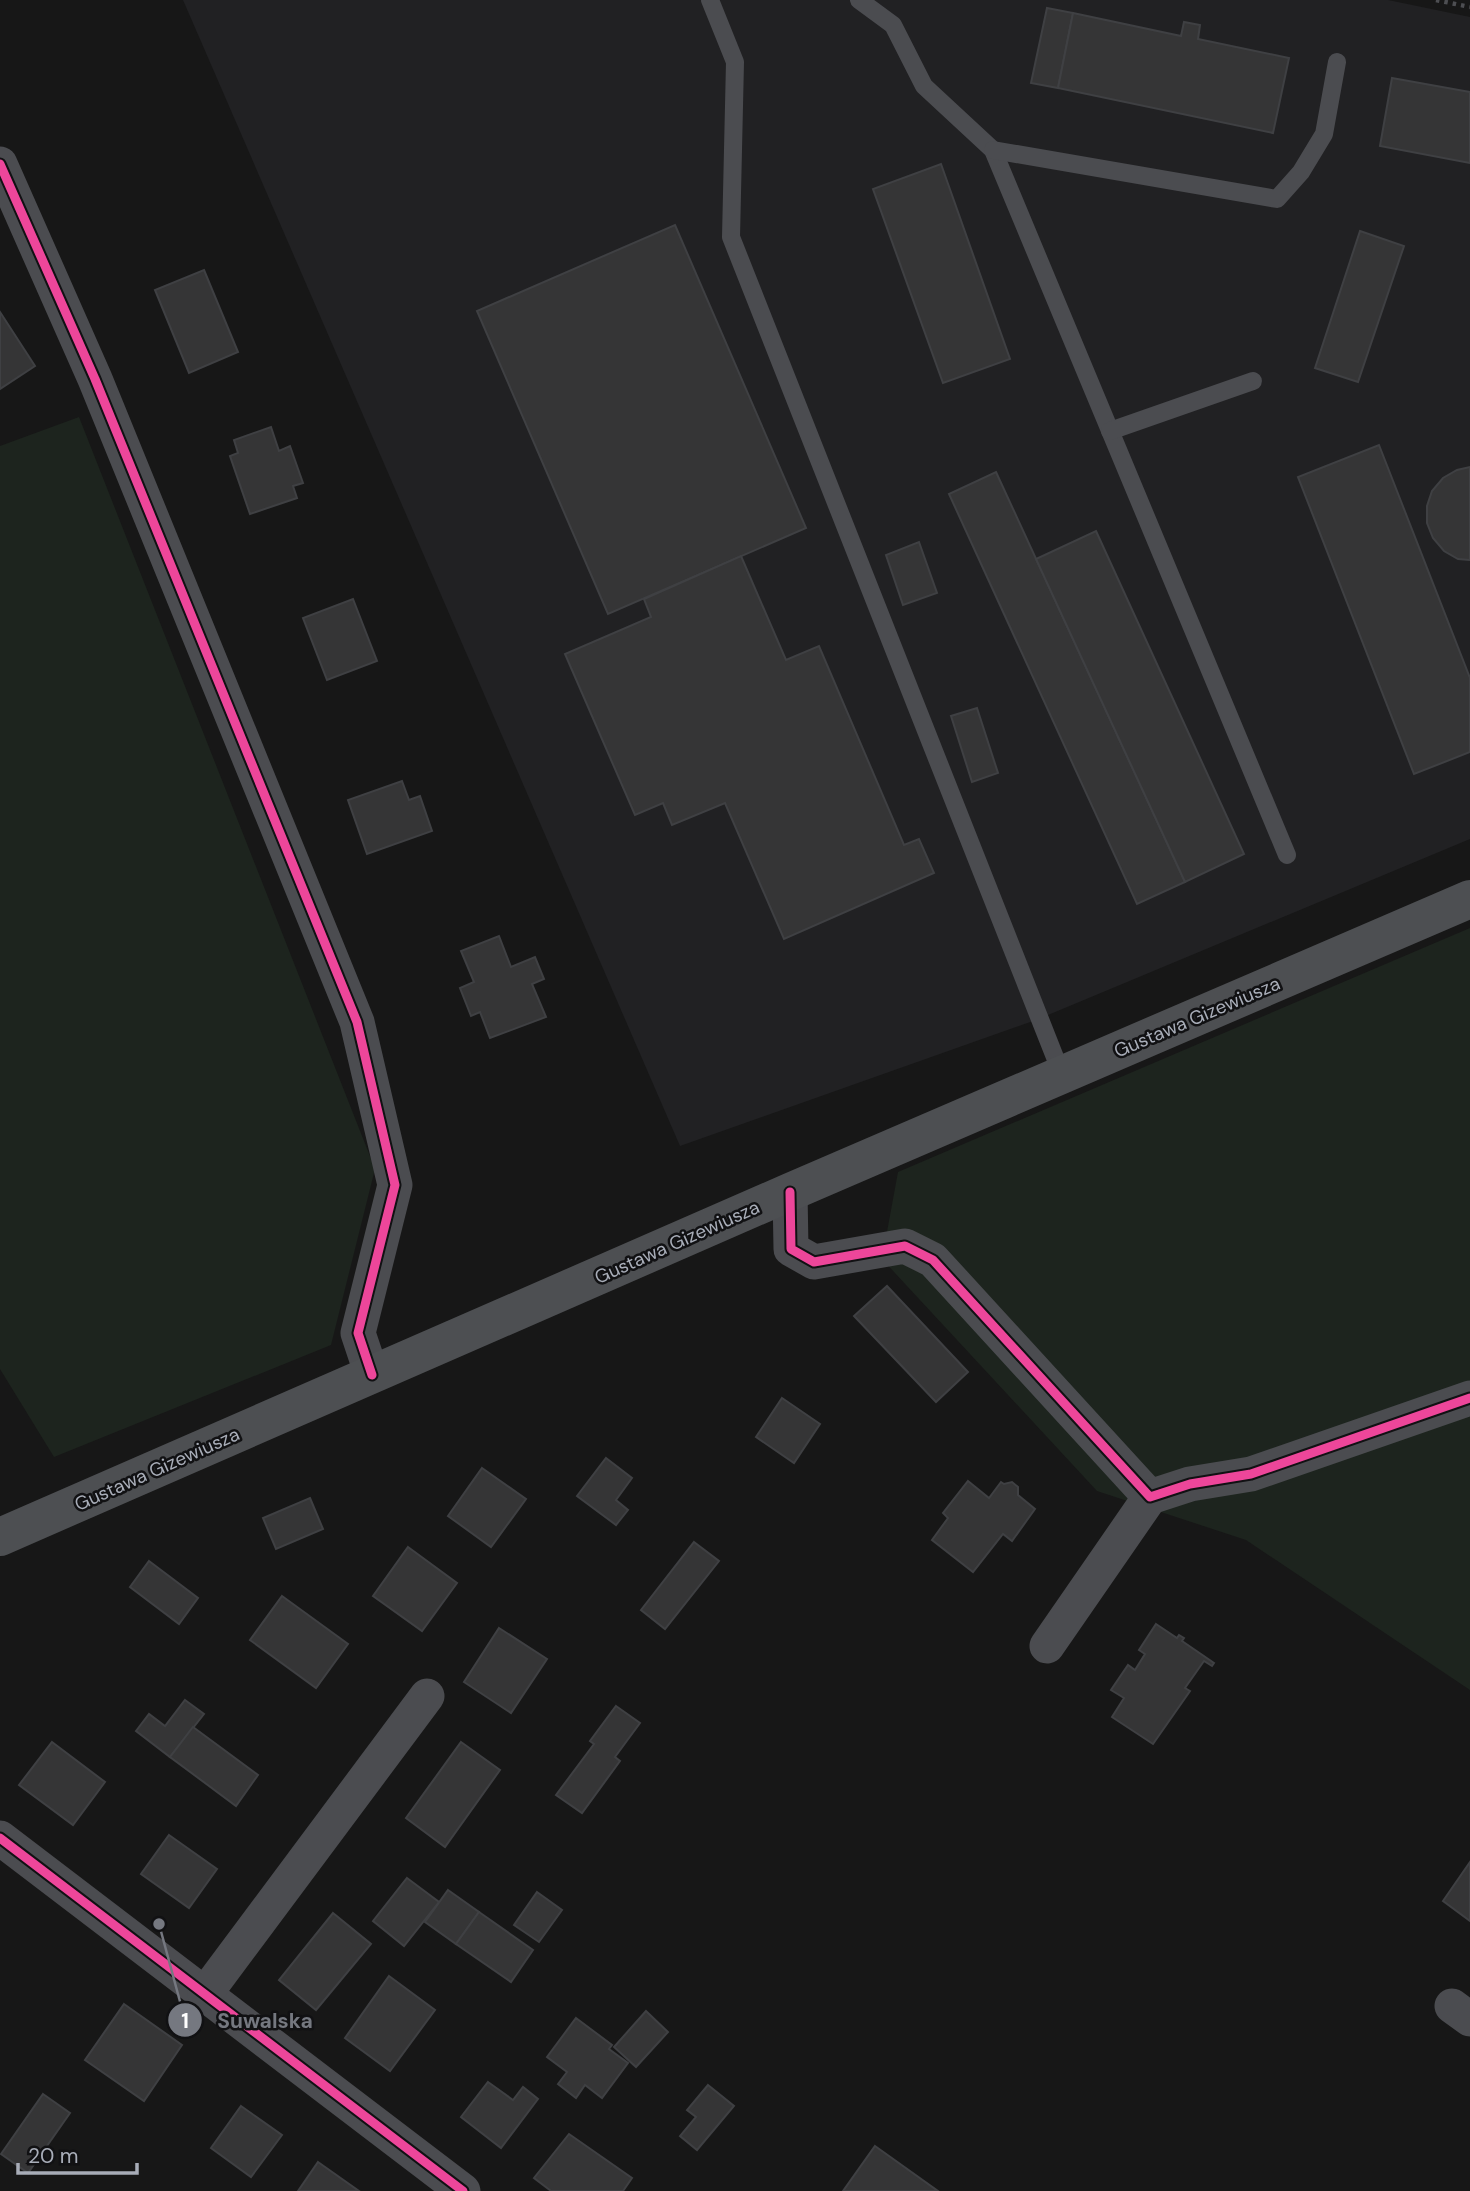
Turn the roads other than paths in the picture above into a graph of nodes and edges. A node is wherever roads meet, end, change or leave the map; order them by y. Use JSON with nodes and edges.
{"nodes":[{"id":1,"x":710,"y":0,"type":"edge"},
{"id":2,"x":859,"y":0,"type":"edge"},
{"id":3,"x":1337,"y":61,"type":"dead end"},
{"id":4,"x":993,"y":150,"type":"junction"},
{"id":5,"x":0,"y":164,"type":"edge"},
{"id":6,"x":1253,"y":381,"type":"dead end"},
{"id":7,"x":1110,"y":431,"type":"junction"},
{"id":8,"x":1287,"y":855,"type":"dead end"},
{"id":9,"x":1470,"y":899,"type":"edge"},
{"id":10,"x":1062,"y":1075,"type":"junction"},
{"id":11,"x":790,"y":1192,"type":"junction"},
{"id":12,"x":372,"y":1375,"type":"junction"},
{"id":13,"x":1470,"y":1398,"type":"edge"},
{"id":14,"x":1150,"y":1496,"type":"junction"},
{"id":15,"x":0,"y":1537,"type":"edge"},
{"id":16,"x":1047,"y":1646,"type":"dead end"},
{"id":17,"x":426,"y":1696,"type":"dead end"},
{"id":18,"x":0,"y":1838,"type":"edge"},
{"id":19,"x":205,"y":1994,"type":"junction"},
{"id":20,"x":463,"y":2191,"type":"edge"}],
"edges":[{"from":1,"to":10,"type":"lane"},
{"from":2,"to":4,"type":"lane"},
{"from":3,"to":4,"type":"lane"},
{"from":4,"to":7,"type":"lane"},
{"from":5,"to":12,"type":"street"},
{"from":6,"to":7,"type":"lane"},
{"from":7,"to":8,"type":"lane"},
{"from":9,"to":10,"type":"main road","name":"Gustawa Gizewiusza"},
{"from":10,"to":11,"type":"main road","name":"Gustawa Gizewiusza"},
{"from":11,"to":12,"type":"main road","name":"Gustawa Gizewiusza"},
{"from":11,"to":14,"type":"street"},
{"from":12,"to":15,"type":"main road","name":"Gustawa Gizewiusza"},
{"from":13,"to":14,"type":"street"},
{"from":14,"to":16,"type":"street"},
{"from":17,"to":19,"type":"street"},
{"from":18,"to":19,"type":"street"},
{"from":19,"to":20,"type":"street"}]}
